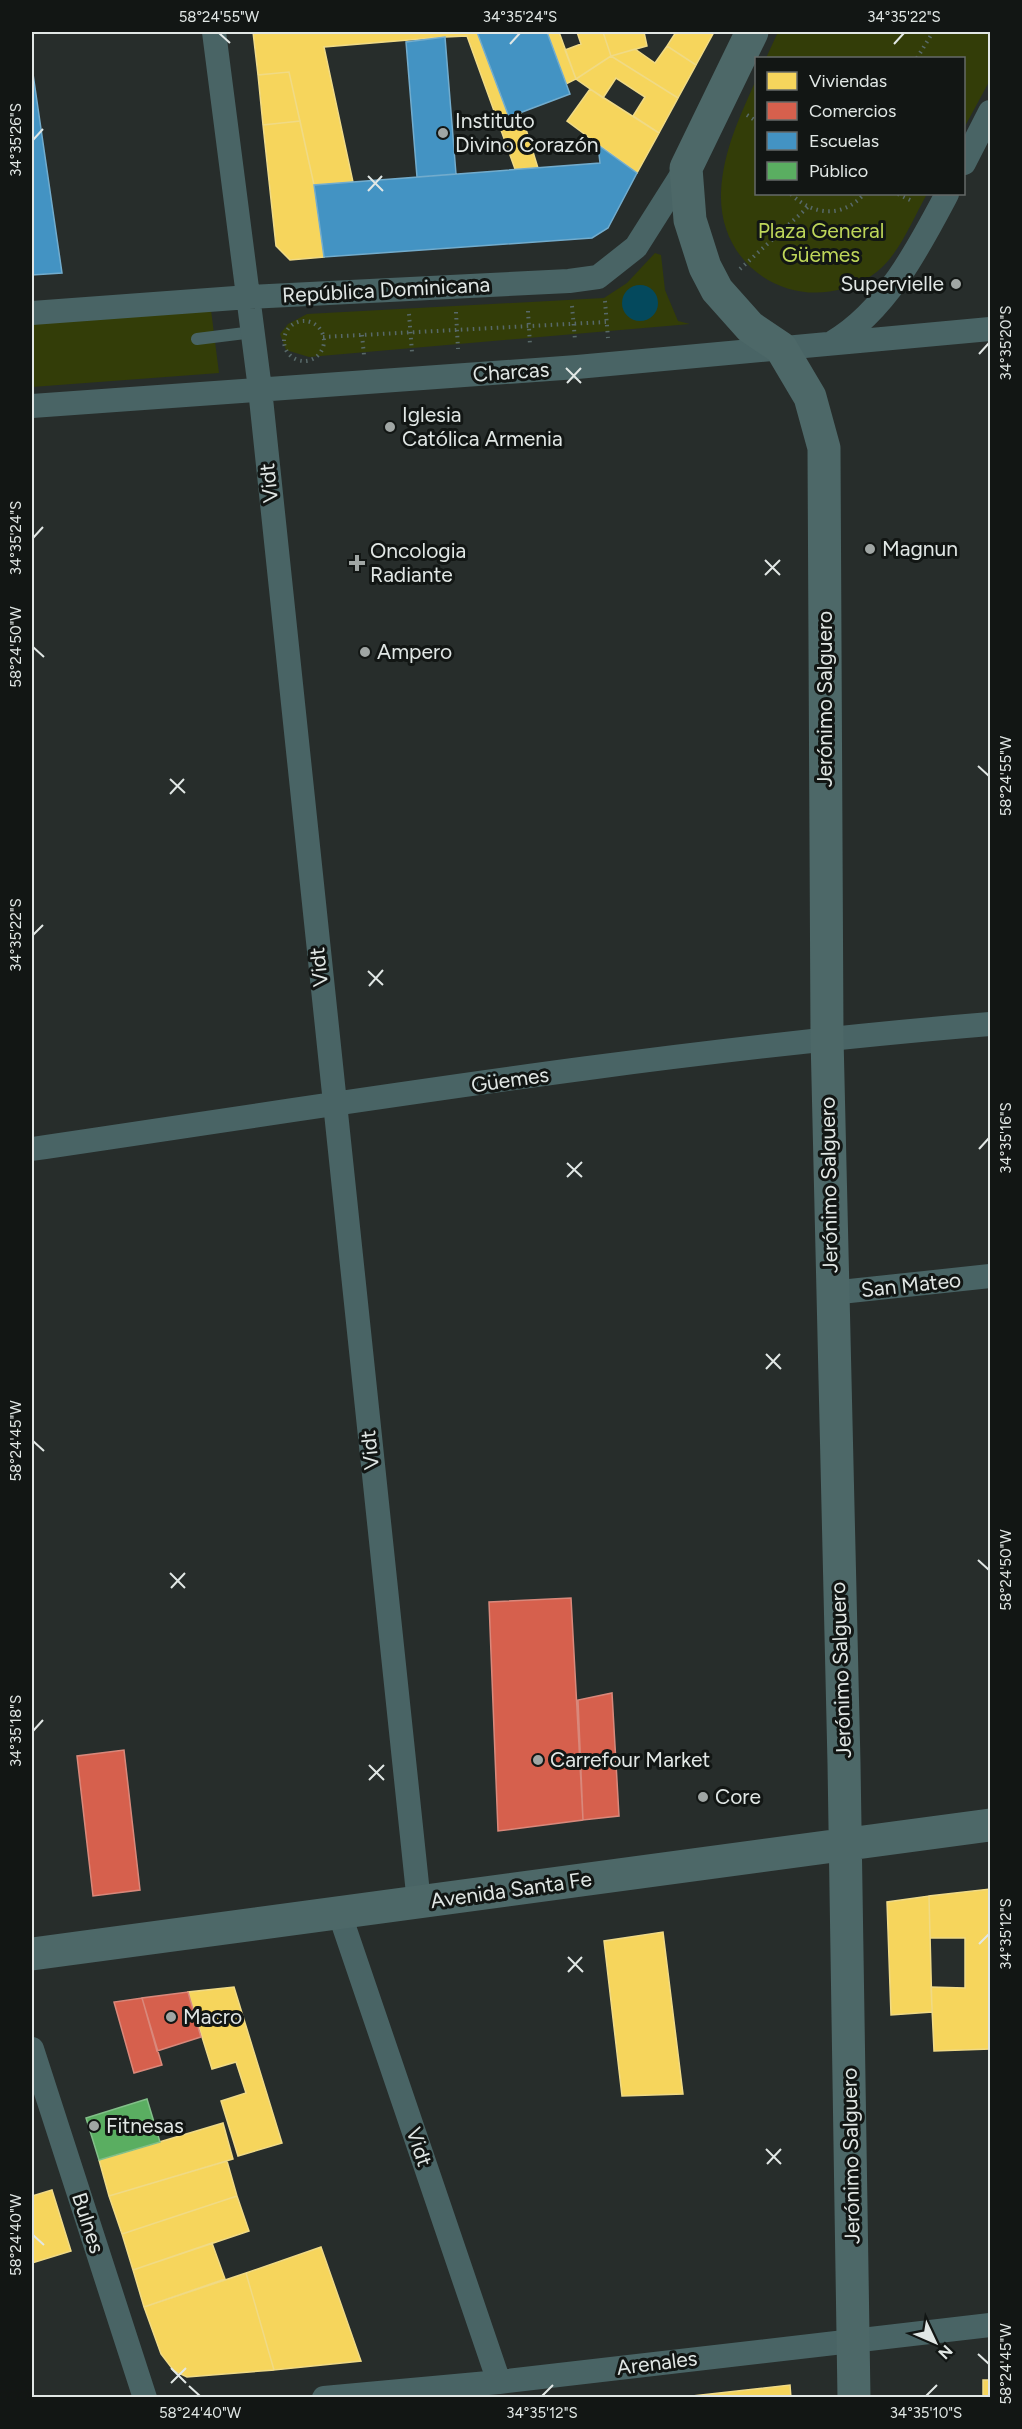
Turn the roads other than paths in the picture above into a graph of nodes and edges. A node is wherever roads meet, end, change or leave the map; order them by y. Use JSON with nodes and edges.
{"nodes":[{"id":1,"x":214,"y":32,"type":"edge"},
{"id":2,"x":752,"y":32,"type":"edge"},
{"id":3,"x":990,"y":112,"type":"edge"},
{"id":4,"x":965,"y":159,"type":"edge"},
{"id":5,"x":686,"y":168,"type":"junction"},
{"id":6,"x":946,"y":195,"type":"edge"},
{"id":7,"x":249,"y":297,"type":"junction"},
{"id":8,"x":32,"y":313,"type":"edge"},
{"id":9,"x":990,"y":329,"type":"edge"},
{"id":10,"x":253,"y":332,"type":"junction"},
{"id":11,"x":197,"y":339,"type":"dead end"},
{"id":12,"x":831,"y":343,"type":"junction"},
{"id":13,"x":782,"y":348,"type":"junction"},
{"id":14,"x":260,"y":389,"type":"junction"},
{"id":15,"x":32,"y":406,"type":"edge"},
{"id":16,"x":990,"y":1024,"type":"edge"},
{"id":17,"x":827,"y":1037,"type":"junction"},
{"id":18,"x":333,"y":1104,"type":"junction"},
{"id":19,"x":32,"y":1149,"type":"edge"},
{"id":20,"x":990,"y":1276,"type":"edge"},
{"id":21,"x":831,"y":1293,"type":"junction"},
{"id":22,"x":990,"y":1826,"type":"edge"},
{"id":23,"x":845,"y":1845,"type":"junction"},
{"id":24,"x":419,"y":1903,"type":"junction"},
{"id":25,"x":339,"y":1912,"type":"junction"},
{"id":26,"x":32,"y":1954,"type":"edge"},
{"id":27,"x":32,"y":2049,"type":"edge"},
{"id":28,"x":990,"y":2325,"type":"edge"},
{"id":29,"x":855,"y":2340,"type":"junction"},
{"id":30,"x":499,"y":2382,"type":"junction"},
{"id":31,"x":145,"y":2397,"type":"edge"},
{"id":32,"x":324,"y":2397,"type":"edge"},
{"id":33,"x":854,"y":2397,"type":"edge"}],
"edges":[{"from":1,"to":7,"type":"street","name":"Vidt"},
{"from":2,"to":5,"type":"street"},
{"from":3,"to":4,"type":"street"},
{"from":5,"to":7,"type":"street","name":"República Dominicana"},
{"from":5,"to":13,"type":"street","name":"Jerónimo Salguero"},
{"from":6,"to":12,"type":"street"},
{"from":7,"to":8,"type":"street","name":"República Dominicana"},
{"from":7,"to":10,"type":"street","name":"Vidt"},
{"from":9,"to":12,"type":"street","name":"Charcas"},
{"from":10,"to":11,"type":"lane"},
{"from":10,"to":14,"type":"street","name":"Vidt"},
{"from":12,"to":13,"type":"street","name":"Charcas"},
{"from":13,"to":14,"type":"street","name":"Charcas"},
{"from":13,"to":17,"type":"street","name":"Jerónimo Salguero"},
{"from":14,"to":15,"type":"street","name":"Charcas"},
{"from":14,"to":18,"type":"street","name":"Vidt"},
{"from":16,"to":17,"type":"street","name":"Güemes"},
{"from":17,"to":18,"type":"street","name":"Güemes"},
{"from":17,"to":21,"type":"street","name":"Jerónimo Salguero"},
{"from":18,"to":19,"type":"street","name":"Güemes"},
{"from":18,"to":24,"type":"street","name":"Vidt"},
{"from":20,"to":21,"type":"street","name":"San Mateo"},
{"from":21,"to":23,"type":"street","name":"Jerónimo Salguero"},
{"from":22,"to":23,"type":"street","name":"Avenida Santa Fe"},
{"from":23,"to":24,"type":"street","name":"Avenida Santa Fe"},
{"from":23,"to":29,"type":"street","name":"Jerónimo Salguero"},
{"from":24,"to":25,"type":"street","name":"Avenida Santa Fe"},
{"from":25,"to":26,"type":"street","name":"Avenida Santa Fe"},
{"from":25,"to":30,"type":"street","name":"Vidt"},
{"from":27,"to":31,"type":"street","name":"Bulnes"},
{"from":28,"to":29,"type":"street","name":"Arenales"},
{"from":29,"to":30,"type":"street","name":"Arenales"},
{"from":29,"to":33,"type":"street","name":"Jerónimo Salguero"},
{"from":30,"to":32,"type":"street","name":"Arenales"}]}
